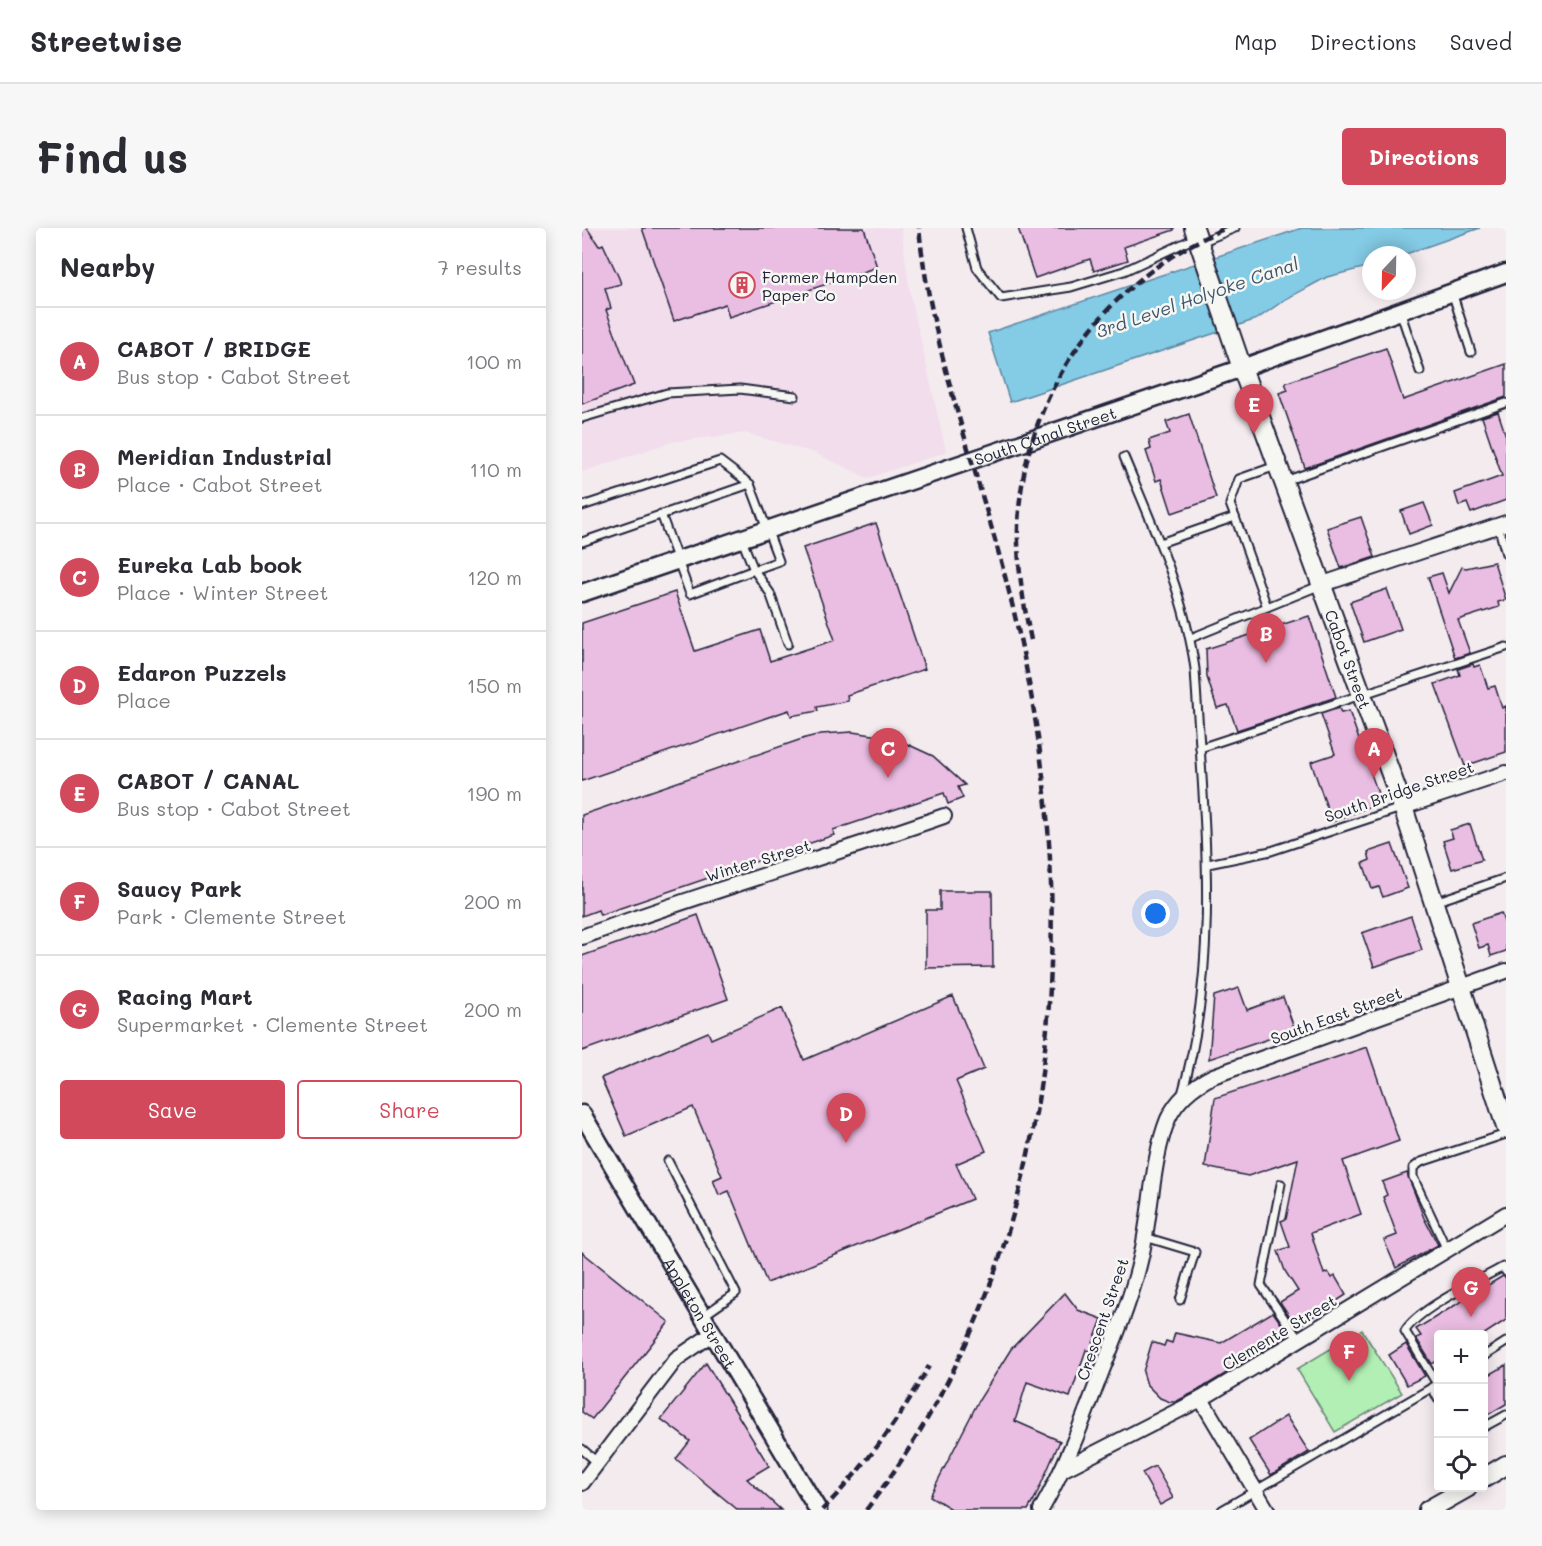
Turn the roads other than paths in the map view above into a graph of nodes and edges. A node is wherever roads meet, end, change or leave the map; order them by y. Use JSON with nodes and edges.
{"nodes":[{"id":1,"x":966,"y":228,"type":"edge"},
{"id":2,"x":1235,"y":228,"type":"edge"},
{"id":3,"x":1198,"y":240,"type":"edge"},
{"id":4,"x":1506,"y":273,"type":"edge"},
{"id":5,"x":1452,"y":292,"type":"junction"},
{"id":6,"x":1400,"y":311,"type":"junction"},
{"id":7,"x":1471,"y":352,"type":"dead end"},
{"id":8,"x":1242,"y":368,"type":"junction"},
{"id":9,"x":1420,"y":371,"type":"dead end"},
{"id":10,"x":795,"y":396,"type":"dead end"},
{"id":11,"x":1506,"y":403,"type":"edge"},
{"id":12,"x":582,"y":418,"type":"edge"},
{"id":13,"x":1124,"y":458,"type":"dead end"},
{"id":14,"x":1281,"y":473,"type":"junction"},
{"id":15,"x":750,"y":484,"type":"junction"},
{"id":16,"x":582,"y":506,"type":"edge"},
{"id":17,"x":661,"y":514,"type":"junction"},
{"id":18,"x":1235,"y":517,"type":"junction"},
{"id":19,"x":1502,"y":524,"type":"edge"},
{"id":20,"x":766,"y":530,"type":"junction"},
{"id":21,"x":742,"y":539,"type":"junction"},
{"id":22,"x":582,"y":542,"type":"edge"},
{"id":23,"x":1160,"y":543,"type":"junction"},
{"id":24,"x":1506,"y":554,"type":"edge"},
{"id":25,"x":678,"y":561,"type":"junction"},
{"id":26,"x":754,"y":570,"type":"junction"},
{"id":27,"x":1323,"y":584,"type":"junction"},
{"id":28,"x":582,"y":593,"type":"edge"},
{"id":29,"x":1267,"y":607,"type":"junction"},
{"id":30,"x":1191,"y":638,"type":"junction"},
{"id":31,"x":788,"y":644,"type":"dead end"},
{"id":32,"x":1506,"y":647,"type":"edge"},
{"id":33,"x":1362,"y":693,"type":"junction"},
{"id":34,"x":1200,"y":748,"type":"junction"},
{"id":35,"x":1506,"y":772,"type":"edge"},
{"id":36,"x":1403,"y":807,"type":"junction"},
{"id":37,"x":944,"y":816,"type":"dead end"},
{"id":38,"x":1208,"y":864,"type":"junction"},
{"id":39,"x":1506,"y":878,"type":"edge"},
{"id":40,"x":1434,"y":902,"type":"junction"},
{"id":41,"x":582,"y":937,"type":"edge"},
{"id":42,"x":1506,"y":971,"type":"edge"},
{"id":43,"x":1461,"y":987,"type":"junction"},
{"id":44,"x":1181,"y":1098,"type":"junction"},
{"id":45,"x":582,"y":1114,"type":"edge"},
{"id":46,"x":1506,"y":1127,"type":"edge"},
{"id":47,"x":1506,"y":1134,"type":"edge"},
{"id":48,"x":668,"y":1161,"type":"dead end"},
{"id":49,"x":1281,"y":1184,"type":"dead end"},
{"id":50,"x":1506,"y":1214,"type":"edge"},
{"id":51,"x":1145,"y":1237,"type":"junction"},
{"id":52,"x":1447,"y":1250,"type":"junction"},
{"id":53,"x":1506,"y":1272,"type":"edge"},
{"id":54,"x":1180,"y":1300,"type":"dead end"},
{"id":55,"x":703,"y":1316,"type":"junction"},
{"id":56,"x":714,"y":1333,"type":"junction"},
{"id":57,"x":1299,"y":1340,"type":"junction"},
{"id":58,"x":1506,"y":1342,"type":"edge"},
{"id":59,"x":1488,"y":1353,"type":"edge"},
{"id":60,"x":1435,"y":1384,"type":"edge"},
{"id":61,"x":1434,"y":1386,"type":"edge"},
{"id":62,"x":1201,"y":1400,"type":"junction"},
{"id":63,"x":1506,"y":1415,"type":"edge"},
{"id":64,"x":1488,"y":1425,"type":"edge"},
{"id":65,"x":582,"y":1449,"type":"edge"},
{"id":66,"x":598,"y":1463,"type":"junction"},
{"id":67,"x":1506,"y":1465,"type":"edge"},
{"id":68,"x":1064,"y":1469,"type":"junction"},
{"id":69,"x":1488,"y":1476,"type":"edge"},
{"id":70,"x":582,"y":1483,"type":"edge"},
{"id":71,"x":1256,"y":1491,"type":"junction"},
{"id":72,"x":1460,"y":1492,"type":"edge"},
{"id":73,"x":818,"y":1510,"type":"edge"},
{"id":74,"x":1041,"y":1510,"type":"edge"},
{"id":75,"x":1222,"y":1510,"type":"edge"},
{"id":76,"x":1267,"y":1510,"type":"edge"},
{"id":77,"x":1428,"y":1510,"type":"edge"}],
"edges":[{"from":1,"to":3,"type":"lane"},
{"from":2,"to":3,"type":"lane"},
{"from":3,"to":8,"type":"main road","name":"Cabot Street"},
{"from":4,"to":5,"type":"street","name":"South Canal Street"},
{"from":5,"to":6,"type":"street","name":"South Canal Street"},
{"from":5,"to":7,"type":"lane"},
{"from":6,"to":8,"type":"street","name":"South Canal Street"},
{"from":6,"to":9,"type":"lane"},
{"from":8,"to":14,"type":"main road","name":"Cabot Street"},
{"from":8,"to":20,"type":"street","name":"South Canal Street"},
{"from":10,"to":12,"type":"lane"},
{"from":11,"to":14,"type":"lane"},
{"from":13,"to":23,"type":"lane"},
{"from":14,"to":18,"type":"lane"},
{"from":14,"to":27,"type":"main road","name":"Cabot Street"},
{"from":15,"to":16,"type":"lane"},
{"from":15,"to":17,"type":"lane"},
{"from":15,"to":20,"type":"lane"},
{"from":17,"to":22,"type":"lane"},
{"from":17,"to":25,"type":"lane"},
{"from":18,"to":23,"type":"lane"},
{"from":18,"to":29,"type":"lane"},
{"from":19,"to":24,"type":"lane"},
{"from":19,"to":27,"type":"street"},
{"from":20,"to":21,"type":"street","name":"South Canal Street"},
{"from":20,"to":26,"type":"lane"},
{"from":21,"to":25,"type":"street","name":"South Canal Street"},
{"from":21,"to":26,"type":"lane"},
{"from":23,"to":30,"type":"lane"},
{"from":25,"to":26,"type":"lane"},
{"from":25,"to":28,"type":"street","name":"South Canal Street"},
{"from":26,"to":31,"type":"lane"},
{"from":27,"to":29,"type":"lane"},
{"from":27,"to":33,"type":"main road","name":"Cabot Street"},
{"from":29,"to":30,"type":"lane"},
{"from":30,"to":34,"type":"lane"},
{"from":32,"to":33,"type":"lane"},
{"from":33,"to":34,"type":"lane"},
{"from":33,"to":36,"type":"main road","name":"Cabot Street"},
{"from":34,"to":38,"type":"lane"},
{"from":35,"to":36,"type":"street","name":"South Bridge Street"},
{"from":36,"to":38,"type":"lane","name":"South Bridge Street"},
{"from":36,"to":40,"type":"main road","name":"Cabot Street"},
{"from":37,"to":41,"type":"street","name":"Winter Street"},
{"from":38,"to":44,"type":"lane"},
{"from":39,"to":40,"type":"lane"},
{"from":40,"to":43,"type":"main road","name":"Cabot Street"},
{"from":42,"to":43,"type":"street","name":"South East Street"},
{"from":43,"to":44,"type":"street","name":"South East Street"},
{"from":43,"to":46,"type":"main road","name":"Cabot Street"},
{"from":44,"to":51,"type":"street","name":"Crescent Street"},
{"from":45,"to":55,"type":"street","name":"Appleton Street"},
{"from":47,"to":52,"type":"lane"},
{"from":48,"to":55,"type":"lane"},
{"from":49,"to":57,"type":"lane"},
{"from":50,"to":52,"type":"street","name":"Clemente Street"},
{"from":51,"to":54,"type":"lane"},
{"from":51,"to":68,"type":"street","name":"Crescent Street"},
{"from":52,"to":57,"type":"street","name":"Clemente Street"},
{"from":53,"to":60,"type":"lane"},
{"from":55,"to":56,"type":"street","name":"Appleton Street"},
{"from":56,"to":66,"type":"street"},
{"from":56,"to":73,"type":"street","name":"Appleton Street"},
{"from":57,"to":62,"type":"street","name":"Clemente Street"},
{"from":58,"to":59,"type":"lane"},
{"from":61,"to":71,"type":"lane"},
{"from":62,"to":68,"type":"street","name":"Clemente Street"},
{"from":62,"to":71,"type":"street"},
{"from":63,"to":64,"type":"lane"},
{"from":65,"to":66,"type":"lane"},
{"from":66,"to":70,"type":"street"},
{"from":67,"to":69,"type":"main road"},
{"from":68,"to":74,"type":"street","name":"Crescent Street"},
{"from":71,"to":75,"type":"lane"},
{"from":71,"to":76,"type":"street"},
{"from":72,"to":77,"type":"main road"}]}
